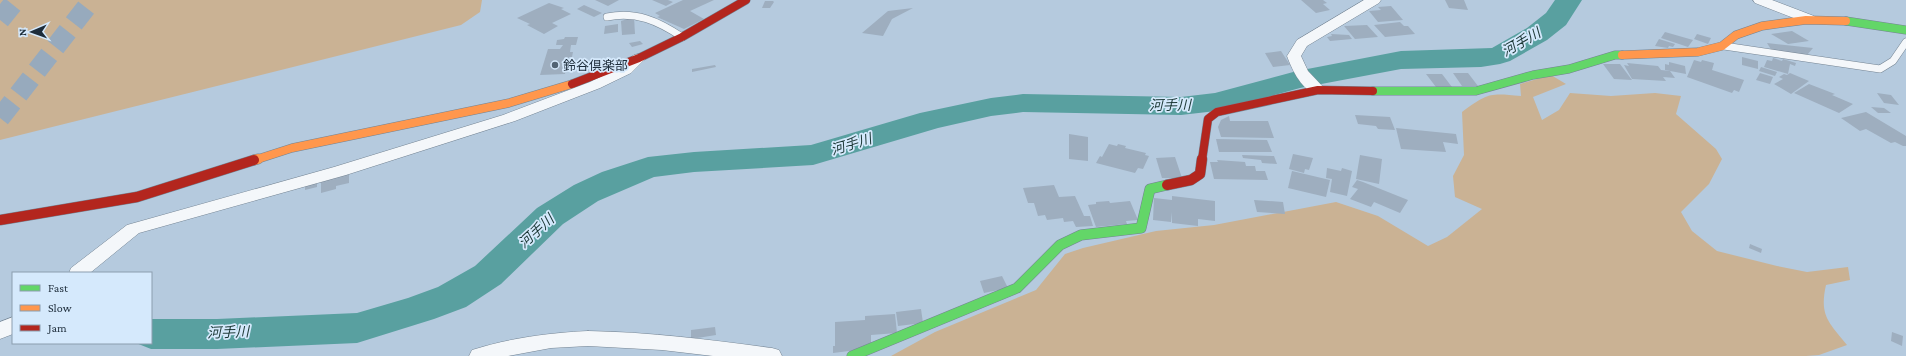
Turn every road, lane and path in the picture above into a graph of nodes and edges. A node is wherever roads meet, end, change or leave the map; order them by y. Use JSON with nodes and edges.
{"nodes":[{"id":1,"x":746,"y":0,"type":"edge"},
{"id":2,"x":1374,"y":0,"type":"edge"},
{"id":3,"x":1760,"y":0,"type":"edge"},
{"id":4,"x":607,"y":18,"type":"dead end"},
{"id":5,"x":1809,"y":19,"type":"junction"},
{"id":6,"x":1906,"y":30,"type":"edge"},
{"id":7,"x":682,"y":38,"type":"junction"},
{"id":8,"x":1906,"y":42,"type":"edge"},
{"id":9,"x":1724,"y":46,"type":"junction"},
{"id":10,"x":639,"y":58,"type":"junction"},
{"id":11,"x":1310,"y":82,"type":"junction"},
{"id":12,"x":0,"y":220,"type":"edge"},
{"id":13,"x":79,"y":272,"type":"edge"},
{"id":14,"x":479,"y":356,"type":"edge"},
{"id":15,"x":772,"y":356,"type":"edge"},
{"id":16,"x":852,"y":356,"type":"edge"}],
"edges":[{"from":1,"to":7,"type":"street"},
{"from":2,"to":11,"type":"street"},
{"from":3,"to":5,"type":"street"},
{"from":4,"to":7,"type":"lane"},
{"from":5,"to":6,"type":"street"},
{"from":5,"to":9,"type":"street"},
{"from":7,"to":10,"type":"street"},
{"from":8,"to":9,"type":"lane"},
{"from":9,"to":11,"type":"street"},
{"from":10,"to":12,"type":"street"},
{"from":10,"to":13,"type":"street"},
{"from":11,"to":16,"type":"street"},
{"from":14,"to":15,"type":"street"}]}
